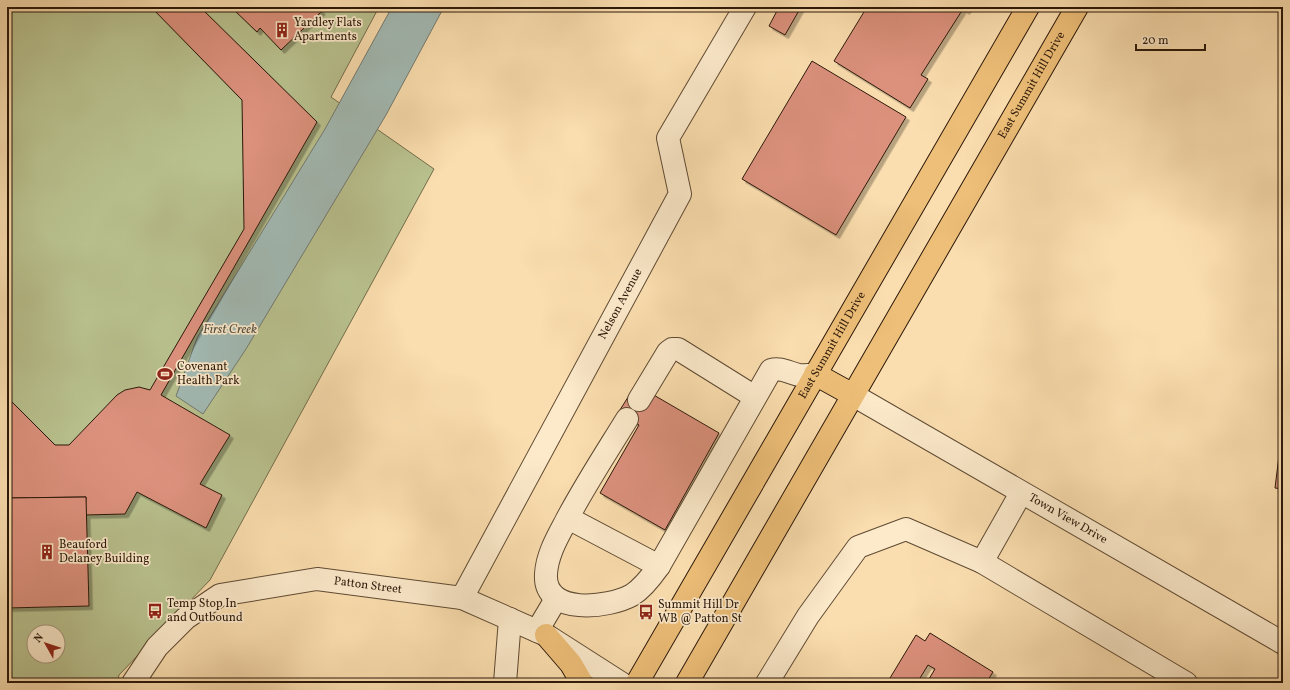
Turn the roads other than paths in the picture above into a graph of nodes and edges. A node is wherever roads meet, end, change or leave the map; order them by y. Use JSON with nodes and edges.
{"nodes":[{"id":1,"x":745,"y":7,"type":"edge"},
{"id":2,"x":1028,"y":7,"type":"edge"},
{"id":3,"x":1078,"y":7,"type":"edge"},
{"id":4,"x":816,"y":374,"type":"junction"},
{"id":5,"x":853,"y":395,"type":"junction"},
{"id":6,"x":639,"y":400,"type":"dead end"},
{"id":7,"x":751,"y":403,"type":"junction"},
{"id":8,"x":627,"y":419,"type":"dead end"},
{"id":9,"x":1021,"y":493,"type":"junction"},
{"id":10,"x":568,"y":518,"type":"junction"},
{"id":11,"x":982,"y":562,"type":"junction"},
{"id":12,"x":658,"y":566,"type":"junction"},
{"id":13,"x":462,"y":598,"type":"junction"},
{"id":14,"x":556,"y":599,"type":"junction"},
{"id":15,"x":510,"y":619,"type":"junction"},
{"id":16,"x":542,"y":633,"type":"junction"},
{"id":17,"x":1283,"y":643,"type":"edge"},
{"id":18,"x":133,"y":683,"type":"edge"},
{"id":19,"x":505,"y":683,"type":"edge"},
{"id":20,"x":582,"y":683,"type":"edge"},
{"id":21,"x":621,"y":683,"type":"edge"},
{"id":22,"x":637,"y":683,"type":"edge"},
{"id":23,"x":687,"y":683,"type":"edge"},
{"id":24,"x":767,"y":683,"type":"edge"},
{"id":25,"x":1186,"y":683,"type":"edge"}],
"edges":[{"from":1,"to":13,"type":"street","name":"Nelson Avenue"},
{"from":2,"to":4,"type":"main road","name":"East Summit Hill Drive"},
{"from":3,"to":5,"type":"main road","name":"East Summit Hill Drive"},
{"from":4,"to":5,"type":"main road"},
{"from":4,"to":7,"type":"street"},
{"from":4,"to":22,"type":"main road","name":"East Summit Hill Drive"},
{"from":5,"to":9,"type":"street","name":"Town View Drive"},
{"from":5,"to":23,"type":"main road","name":"East Summit Hill Drive"},
{"from":6,"to":7,"type":"street"},
{"from":7,"to":12,"type":"street"},
{"from":8,"to":10,"type":"street"},
{"from":9,"to":11,"type":"street"},
{"from":9,"to":17,"type":"street","name":"Town View Drive"},
{"from":10,"to":12,"type":"street"},
{"from":10,"to":14,"type":"street"},
{"from":11,"to":24,"type":"street"},
{"from":11,"to":25,"type":"street"},
{"from":12,"to":14,"type":"street"},
{"from":13,"to":15,"type":"street","name":"Patton Street"},
{"from":13,"to":18,"type":"street","name":"Patton Street"},
{"from":14,"to":16,"type":"street"},
{"from":15,"to":16,"type":"street","name":"Patton Street"},
{"from":15,"to":19,"type":"street"},
{"from":16,"to":20,"type":"main road"},
{"from":16,"to":21,"type":"street","name":"Patton Street"}]}
